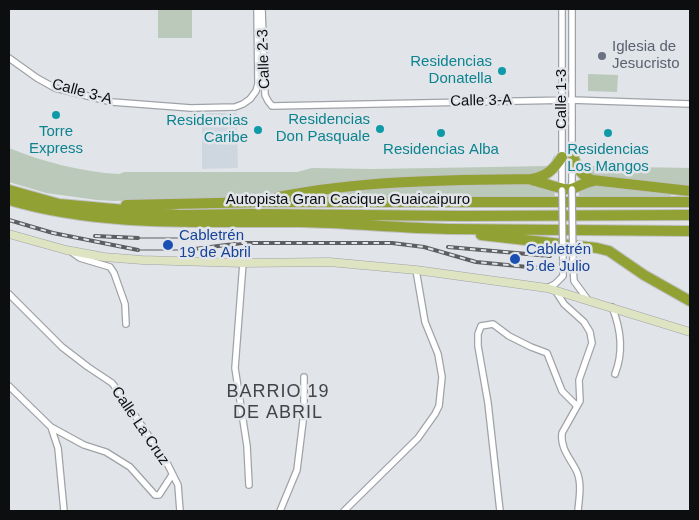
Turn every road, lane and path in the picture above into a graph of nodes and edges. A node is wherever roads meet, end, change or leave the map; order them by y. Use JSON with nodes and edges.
{"nodes":[{"id":1,"x":257,"y":9,"type":"edge"},
{"id":2,"x":262,"y":9,"type":"edge"},
{"id":3,"x":562,"y":9,"type":"edge"},
{"id":4,"x":572,"y":9,"type":"edge"},
{"id":5,"x":9,"y":58,"type":"edge"},
{"id":6,"x":562,"y":100,"type":"junction"},
{"id":7,"x":571,"y":100,"type":"junction"},
{"id":8,"x":690,"y":104,"type":"edge"},
{"id":9,"x":272,"y":106,"type":"joint"},
{"id":10,"x":572,"y":151,"type":"junction"},
{"id":11,"x":562,"y":157,"type":"junction"},
{"id":12,"x":531,"y":179,"type":"junction"},
{"id":13,"x":598,"y":181,"type":"junction"},
{"id":14,"x":9,"y":190,"type":"edge"},
{"id":15,"x":567,"y":190,"type":"junction"},
{"id":16,"x":690,"y":191,"type":"edge"},
{"id":17,"x":9,"y":200,"type":"edge"},
{"id":18,"x":262,"y":202,"type":"junction"},
{"id":19,"x":690,"y":202,"type":"edge"},
{"id":20,"x":108,"y":209,"type":"junction"},
{"id":21,"x":690,"y":215,"type":"edge"},
{"id":22,"x":423,"y":228,"type":"junction"},
{"id":23,"x":690,"y":231,"type":"edge"},
{"id":24,"x":9,"y":234,"type":"edge"},
{"id":25,"x":70,"y":251,"type":"junction"},
{"id":26,"x":243,"y":263,"type":"junction"},
{"id":27,"x":416,"y":270,"type":"junction"},
{"id":28,"x":551,"y":289,"type":"junction"},
{"id":29,"x":9,"y":294,"type":"edge"},
{"id":30,"x":588,"y":300,"type":"junction"},
{"id":31,"x":690,"y":301,"type":"edge"},
{"id":32,"x":612,"y":307,"type":"junction"},
{"id":33,"x":126,"y":324,"type":"dead end"},
{"id":34,"x":690,"y":332,"type":"edge"},
{"id":35,"x":615,"y":374,"type":"dead end"},
{"id":36,"x":304,"y":377,"type":"dead end"},
{"id":37,"x":9,"y":386,"type":"edge"},
{"id":38,"x":577,"y":406,"type":"junction"},
{"id":39,"x":51,"y":427,"type":"junction"},
{"id":40,"x":172,"y":475,"type":"junction"},
{"id":41,"x":249,"y":485,"type":"dead end"},
{"id":42,"x":64,"y":511,"type":"edge"},
{"id":43,"x":180,"y":511,"type":"edge"},
{"id":44,"x":280,"y":511,"type":"edge"},
{"id":45,"x":344,"y":511,"type":"edge"},
{"id":46,"x":500,"y":511,"type":"edge"},
{"id":47,"x":578,"y":511,"type":"edge"}],
"edges":[{"from":1,"to":5,"type":"street","name":"Calle 3-A"},
{"from":2,"to":9,"type":"street","name":"Calle 2-3"},
{"from":3,"to":6,"type":"street","name":"Calle 1-3"},
{"from":4,"to":7,"type":"street","name":"Calle 1-3"},
{"from":6,"to":7,"type":"street","name":"Calle 3-A"},
{"from":6,"to":9,"type":"street","name":"Calle 3-A"},
{"from":6,"to":11,"type":"street","name":"Calle 1-3"},
{"from":7,"to":8,"type":"street","name":"Calle 3-A"},
{"from":7,"to":10,"type":"street","name":"Calle 1-3"},
{"from":10,"to":13,"type":"highway"},
{"from":10,"to":15,"type":"street","name":"Calle 1-3"},
{"from":11,"to":12,"type":"highway"},
{"from":11,"to":15,"type":"street","name":"Calle 1-3"},
{"from":12,"to":15,"type":"highway"},
{"from":12,"to":18,"type":"highway"},
{"from":13,"to":15,"type":"highway"},
{"from":13,"to":16,"type":"highway"},
{"from":14,"to":20,"type":"highway","name":"Autopista Gran Cacique Guaicaipuro"},
{"from":15,"to":28,"type":"street","bridge":true},
{"from":15,"to":30,"type":"street","bridge":true},
{"from":17,"to":22,"type":"highway","name":"Autopista Gran Cacique Guaicaipuro"},
{"from":18,"to":19,"type":"highway"},
{"from":18,"to":20,"type":"highway"},
{"from":20,"to":21,"type":"highway","name":"Autopista Gran Cacique Guaicaipuro"},
{"from":22,"to":23,"type":"highway","name":"Autopista Gran Cacique Guaicaipuro"},
{"from":22,"to":31,"type":"highway"},
{"from":24,"to":25,"type":"street"},
{"from":25,"to":26,"type":"street"},
{"from":25,"to":33,"type":"street"},
{"from":26,"to":27,"type":"street"},
{"from":26,"to":41,"type":"street"},
{"from":27,"to":28,"type":"street"},
{"from":27,"to":45,"type":"street"},
{"from":28,"to":30,"type":"street"},
{"from":28,"to":38,"type":"street"},
{"from":29,"to":40,"type":"street","name":"Calle La Cruz"},
{"from":30,"to":32,"type":"street"},
{"from":32,"to":34,"type":"street"},
{"from":32,"to":35,"type":"street"},
{"from":36,"to":44,"type":"street"},
{"from":37,"to":39,"type":"street"},
{"from":38,"to":46,"type":"street"},
{"from":38,"to":47,"type":"street"},
{"from":39,"to":40,"type":"street"},
{"from":39,"to":42,"type":"street"},
{"from":40,"to":43,"type":"street","name":"Calle La Cruz"}]}
